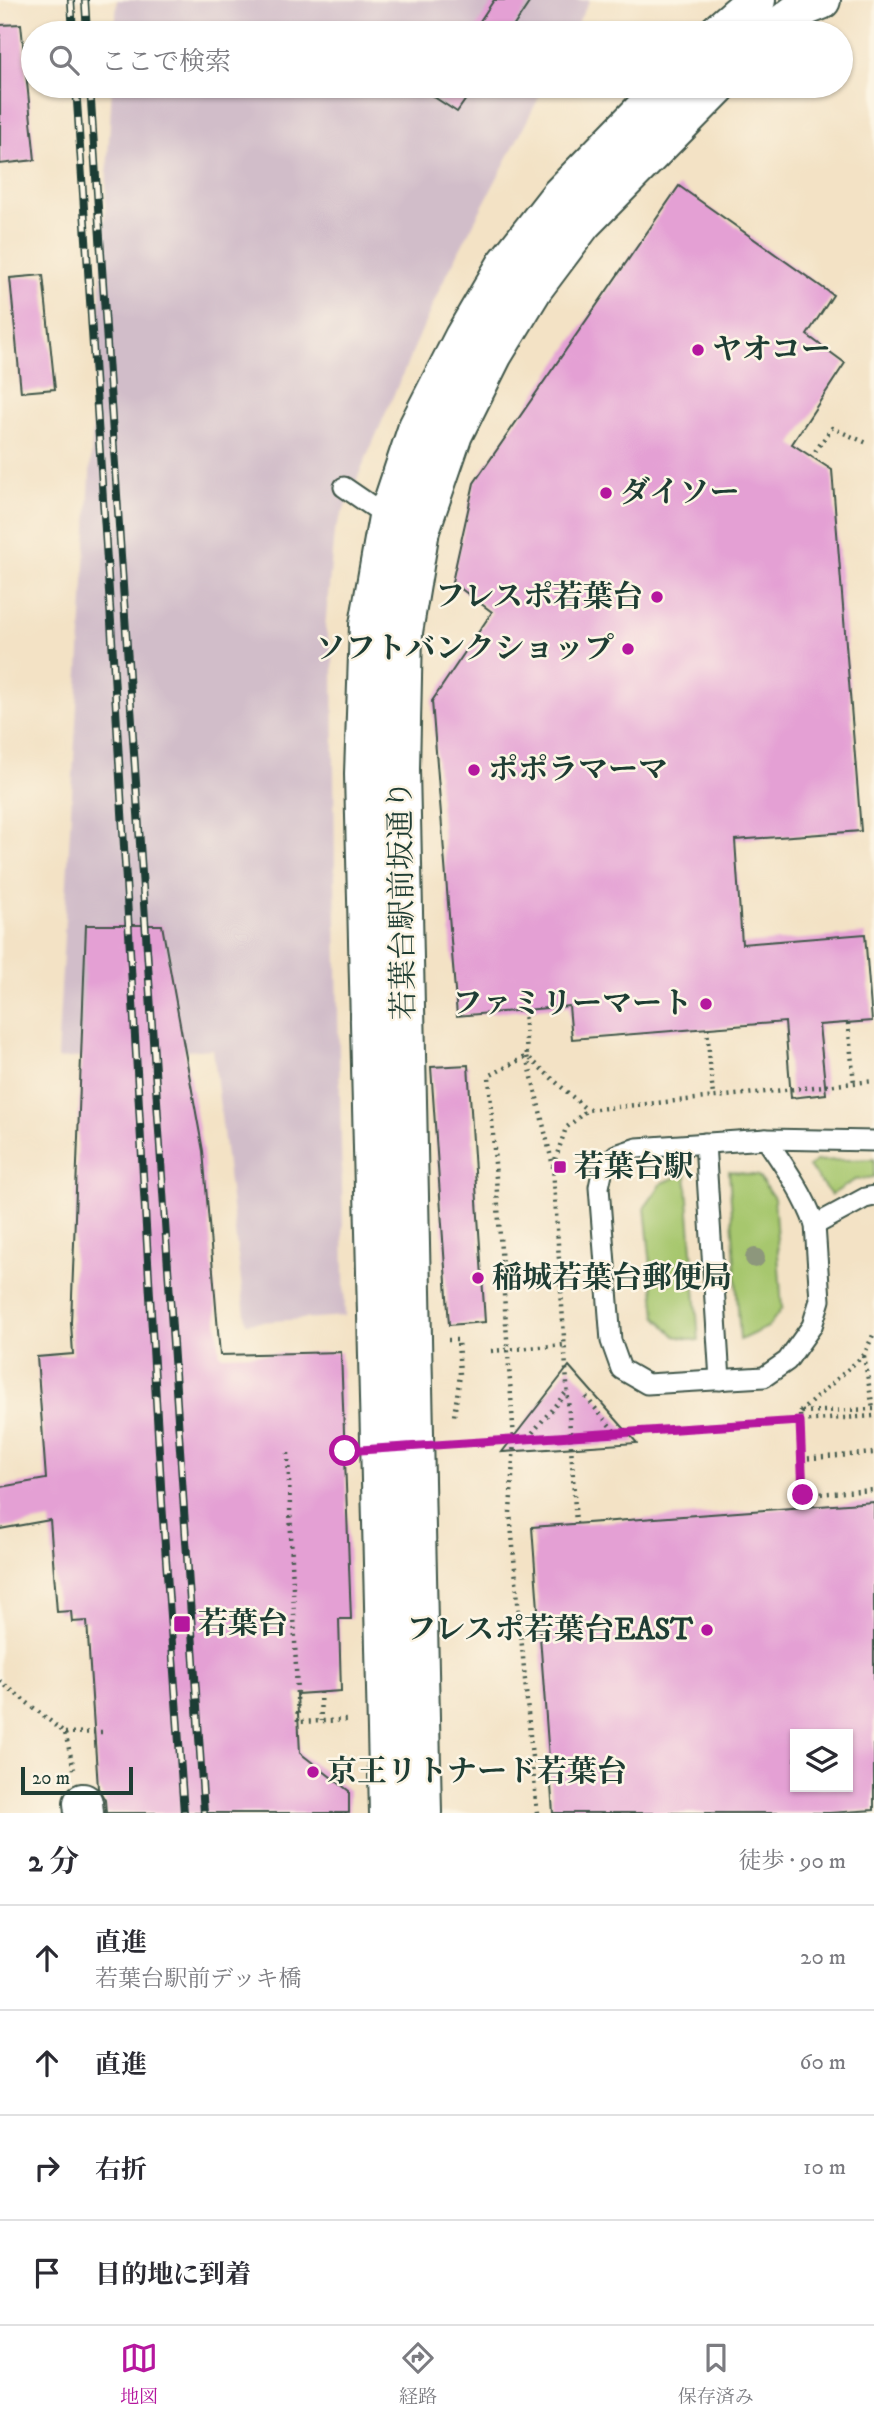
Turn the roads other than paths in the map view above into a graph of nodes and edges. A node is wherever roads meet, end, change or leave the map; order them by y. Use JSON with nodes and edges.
{"nodes":[{"id":1,"x":756,"y":0,"type":"edge"},
{"id":2,"x":821,"y":0,"type":"edge"},
{"id":3,"x":730,"y":21,"type":"edge"},
{"id":4,"x":787,"y":21,"type":"edge"},
{"id":5,"x":655,"y":98,"type":"edge"},
{"id":6,"x":705,"y":98,"type":"edge"},
{"id":7,"x":344,"y":486,"type":"dead end"},
{"id":8,"x":388,"y":517,"type":"junction"},
{"id":9,"x":766,"y":1139,"type":"junction"},
{"id":10,"x":874,"y":1141,"type":"edge"},
{"id":11,"x":705,"y":1143,"type":"junction"},
{"id":12,"x":874,"y":1196,"type":"edge"},
{"id":13,"x":815,"y":1226,"type":"junction"},
{"id":14,"x":720,"y":1380,"type":"junction"},
{"id":15,"x":389,"y":1813,"type":"edge"},
{"id":16,"x":422,"y":1813,"type":"edge"}],
"edges":[{"from":1,"to":3,"type":"street"},
{"from":2,"to":4,"type":"street"},
{"from":5,"to":8,"type":"street","name":"若葉台駅前坂通り"},
{"from":6,"to":16,"type":"street","name":"若葉台駅前坂通り"},
{"from":7,"to":8,"type":"lane"},
{"from":8,"to":15,"type":"street","name":"若葉台駅前坂通り"},
{"from":9,"to":10,"type":"lane"},
{"from":9,"to":11,"type":"lane"},
{"from":9,"to":13,"type":"lane"},
{"from":11,"to":14,"type":"lane"},
{"from":11,"to":14,"type":"lane"},
{"from":12,"to":13,"type":"lane"},
{"from":13,"to":14,"type":"lane"}]}
